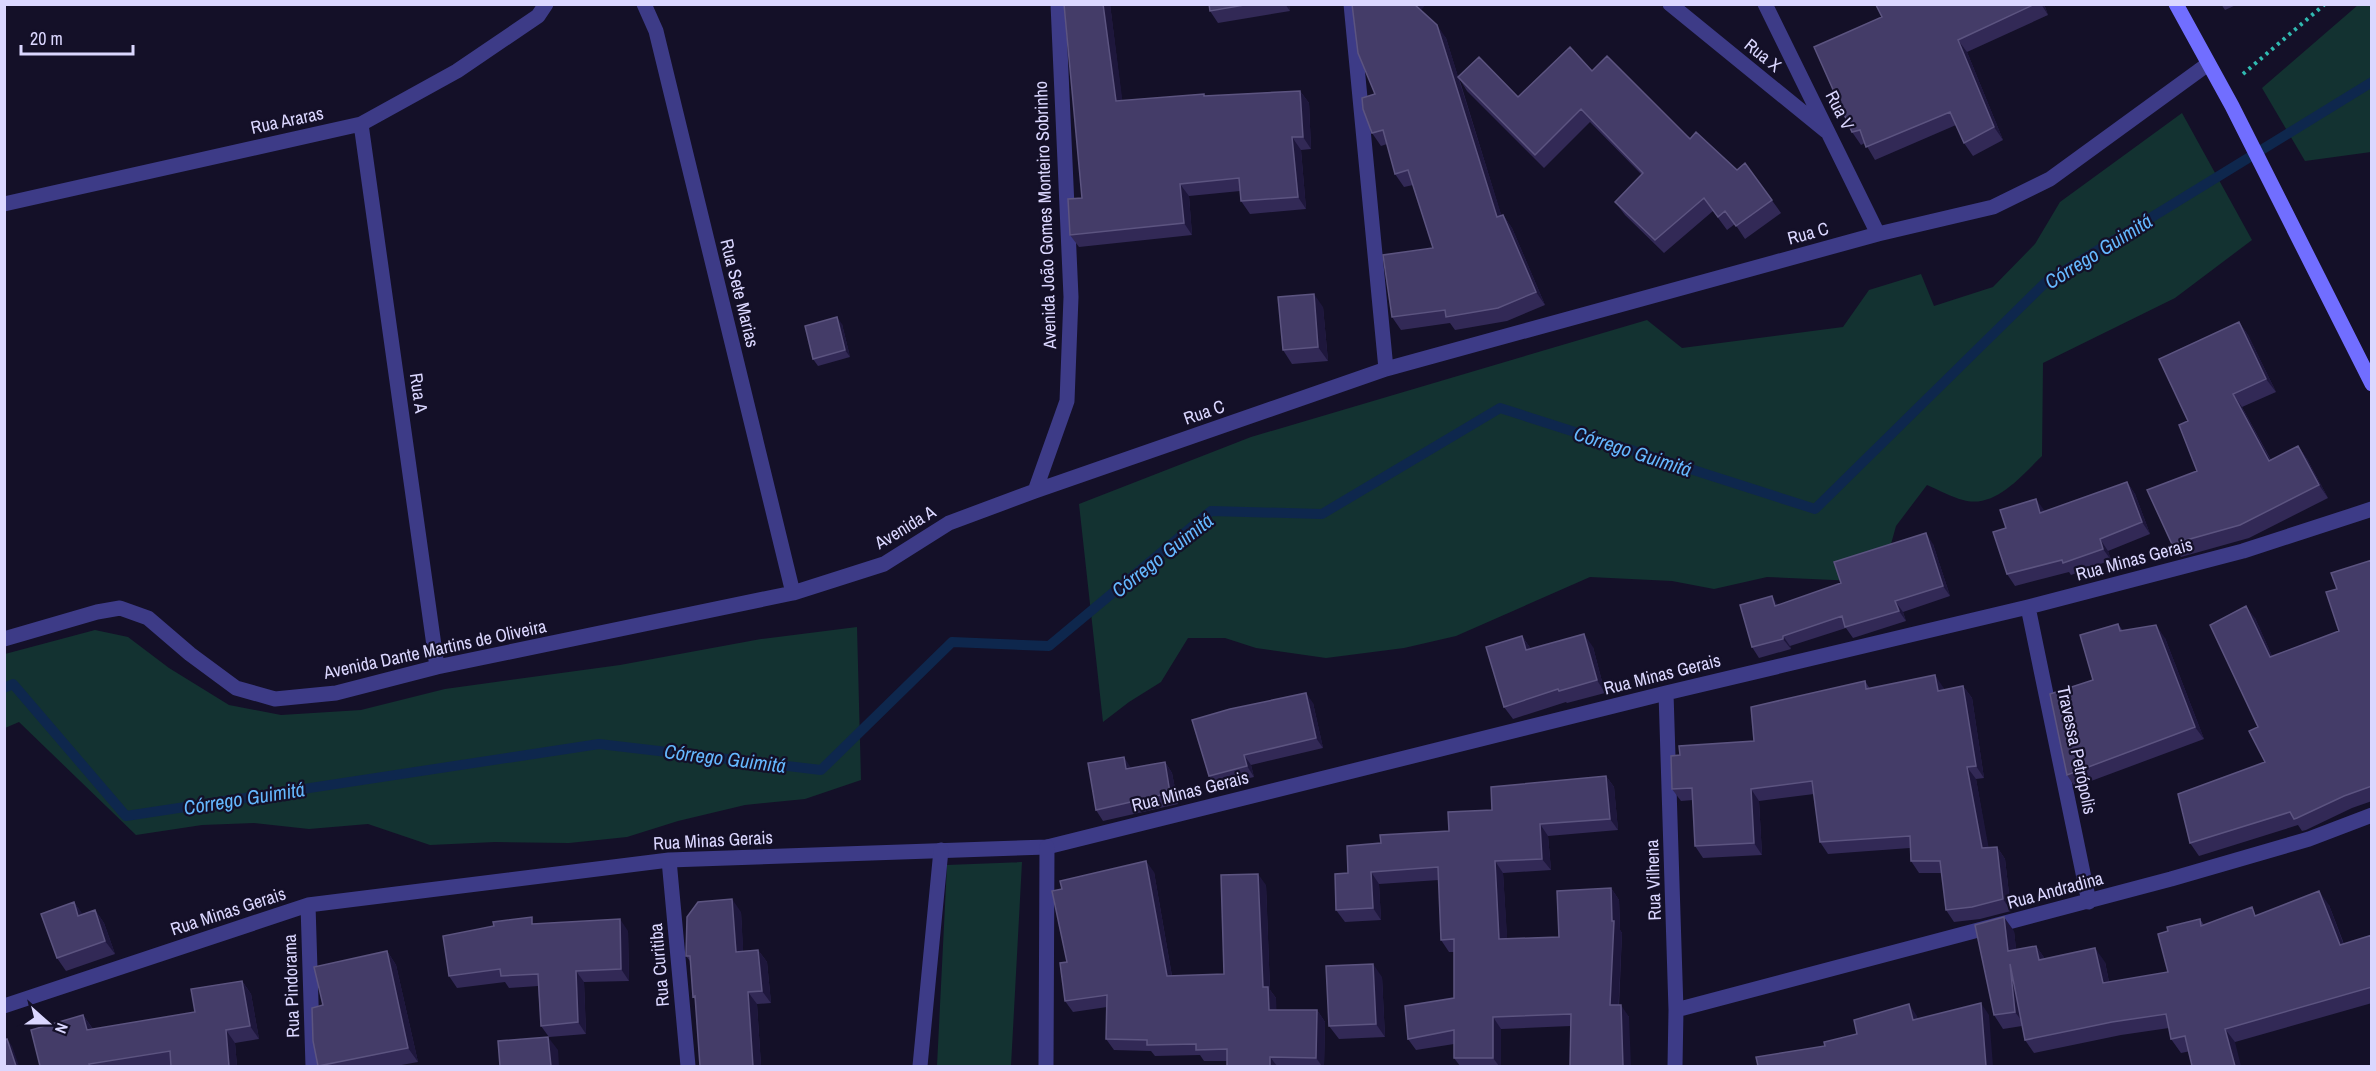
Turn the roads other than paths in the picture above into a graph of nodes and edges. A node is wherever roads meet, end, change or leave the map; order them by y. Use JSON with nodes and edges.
{"nodes":[{"id":1,"x":546,"y":4,"type":"edge"},
{"id":2,"x":644,"y":4,"type":"edge"},
{"id":3,"x":1058,"y":4,"type":"edge"},
{"id":4,"x":1351,"y":4,"type":"edge"},
{"id":5,"x":1670,"y":4,"type":"edge"},
{"id":6,"x":1765,"y":4,"type":"edge"},
{"id":7,"x":2176,"y":4,"type":"edge"},
{"id":8,"x":2208,"y":64,"type":"junction"},
{"id":9,"x":361,"y":124,"type":"junction"},
{"id":10,"x":1832,"y":136,"type":"junction"},
{"id":11,"x":4,"y":204,"type":"edge"},
{"id":12,"x":1878,"y":234,"type":"junction"},
{"id":13,"x":1386,"y":369,"type":"junction"},
{"id":14,"x":2372,"y":384,"type":"edge"},
{"id":15,"x":1035,"y":491,"type":"junction"},
{"id":16,"x":2372,"y":509,"type":"edge"},
{"id":17,"x":793,"y":593,"type":"junction"},
{"id":18,"x":2028,"y":607,"type":"junction"},
{"id":19,"x":4,"y":639,"type":"edge"},
{"id":20,"x":437,"y":668,"type":"junction"},
{"id":21,"x":1666,"y":693,"type":"junction"},
{"id":22,"x":2372,"y":815,"type":"edge"},
{"id":23,"x":1047,"y":847,"type":"junction"},
{"id":24,"x":941,"y":850,"type":"junction"},
{"id":25,"x":669,"y":860,"type":"junction"},
{"id":26,"x":2089,"y":902,"type":"junction"},
{"id":27,"x":308,"y":905,"type":"junction"},
{"id":28,"x":4,"y":1006,"type":"edge"},
{"id":29,"x":1676,"y":1010,"type":"junction"},
{"id":30,"x":314,"y":1066,"type":"edge"},
{"id":31,"x":688,"y":1066,"type":"edge"},
{"id":32,"x":920,"y":1066,"type":"edge"},
{"id":33,"x":1046,"y":1066,"type":"edge"},
{"id":34,"x":1675,"y":1066,"type":"edge"}],
"edges":[{"from":1,"to":9,"type":"street","name":"Rua Araras"},
{"from":2,"to":17,"type":"street","name":"Rua Sete Marias"},
{"from":3,"to":15,"type":"street","name":"Avenida João Gomes Monteiro Sobrinho"},
{"from":4,"to":13,"type":"street"},
{"from":5,"to":10,"type":"street","name":"Rua X"},
{"from":6,"to":10,"type":"street","name":"Rua V"},
{"from":7,"to":8,"type":"main road"},
{"from":8,"to":12,"type":"street","name":"Rua C"},
{"from":8,"to":14,"type":"main road"},
{"from":9,"to":11,"type":"street","name":"Rua Araras"},
{"from":9,"to":20,"type":"street","name":"Rua A"},
{"from":10,"to":12,"type":"street","name":"Rua V"},
{"from":12,"to":13,"type":"street","name":"Rua C"},
{"from":13,"to":15,"type":"street","name":"Rua C"},
{"from":15,"to":17,"type":"street","name":"Avenida A"},
{"from":16,"to":18,"type":"street","name":"Rua Minas Gerais"},
{"from":17,"to":20,"type":"street","name":"Avenida Dante Martins de Oliveira"},
{"from":18,"to":21,"type":"street","name":"Rua Minas Gerais"},
{"from":18,"to":26,"type":"street","name":"Travessa Petrópolis"},
{"from":19,"to":20,"type":"street","name":"Avenida Dante Martins de Oliveira"},
{"from":21,"to":23,"type":"street","name":"Rua Minas Gerais"},
{"from":21,"to":29,"type":"street","name":"Rua Vilhena"},
{"from":22,"to":26,"type":"street","name":"Rua Andradina"},
{"from":23,"to":24,"type":"street","name":"Rua Minas Gerais"},
{"from":23,"to":33,"type":"street"},
{"from":24,"to":25,"type":"street","name":"Rua Minas Gerais"},
{"from":24,"to":32,"type":"street"},
{"from":25,"to":27,"type":"street","name":"Rua Minas Gerais"},
{"from":25,"to":31,"type":"street","name":"Rua Curitiba"},
{"from":26,"to":29,"type":"street","name":"Rua Andradina"},
{"from":27,"to":28,"type":"street","name":"Rua Minas Gerais"},
{"from":27,"to":30,"type":"street","name":"Rua Pindorama"},
{"from":29,"to":34,"type":"street","name":"Rua Vilhena"}]}
